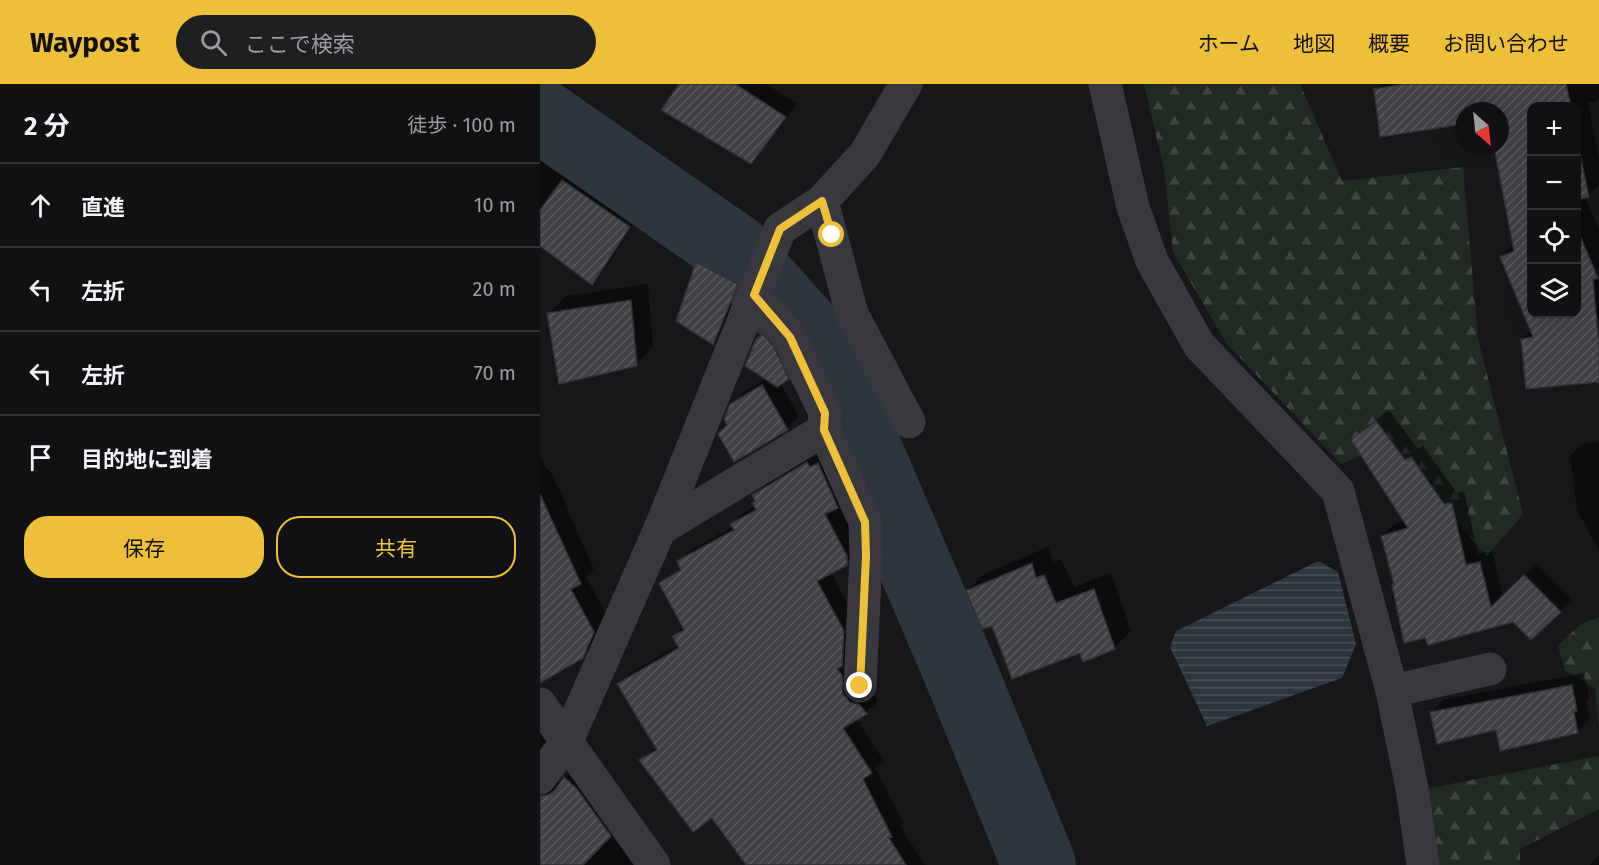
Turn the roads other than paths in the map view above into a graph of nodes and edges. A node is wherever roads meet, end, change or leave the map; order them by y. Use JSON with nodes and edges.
{"nodes":[{"id":1,"x":906,"y":84,"type":"edge"},
{"id":2,"x":1104,"y":84,"type":"edge"},
{"id":3,"x":822,"y":201,"type":"junction"},
{"id":4,"x":754,"y":295,"type":"junction"},
{"id":5,"x":909,"y":422,"type":"dead end"},
{"id":6,"x":824,"y":430,"type":"junction"},
{"id":7,"x":660,"y":529,"type":"junction"},
{"id":8,"x":1490,"y":669,"type":"dead end"},
{"id":9,"x":860,"y":686,"type":"dead end"},
{"id":10,"x":1392,"y":691,"type":"junction"},
{"id":11,"x":540,"y":704,"type":"edge"},
{"id":12,"x":566,"y":742,"type":"junction"},
{"id":13,"x":540,"y":778,"type":"edge"},
{"id":14,"x":654,"y":865,"type":"edge"},
{"id":15,"x":1424,"y":865,"type":"edge"}],
"edges":[{"from":1,"to":3,"type":"street"},
{"from":2,"to":10,"type":"street"},
{"from":3,"to":4,"type":"street"},
{"from":3,"to":5,"type":"street"},
{"from":4,"to":6,"type":"street"},
{"from":4,"to":7,"type":"street"},
{"from":6,"to":7,"type":"street"},
{"from":6,"to":9,"type":"street"},
{"from":7,"to":12,"type":"street"},
{"from":8,"to":10,"type":"street"},
{"from":10,"to":15,"type":"street"},
{"from":11,"to":12,"type":"street"},
{"from":12,"to":13,"type":"street"},
{"from":12,"to":14,"type":"street"}]}
